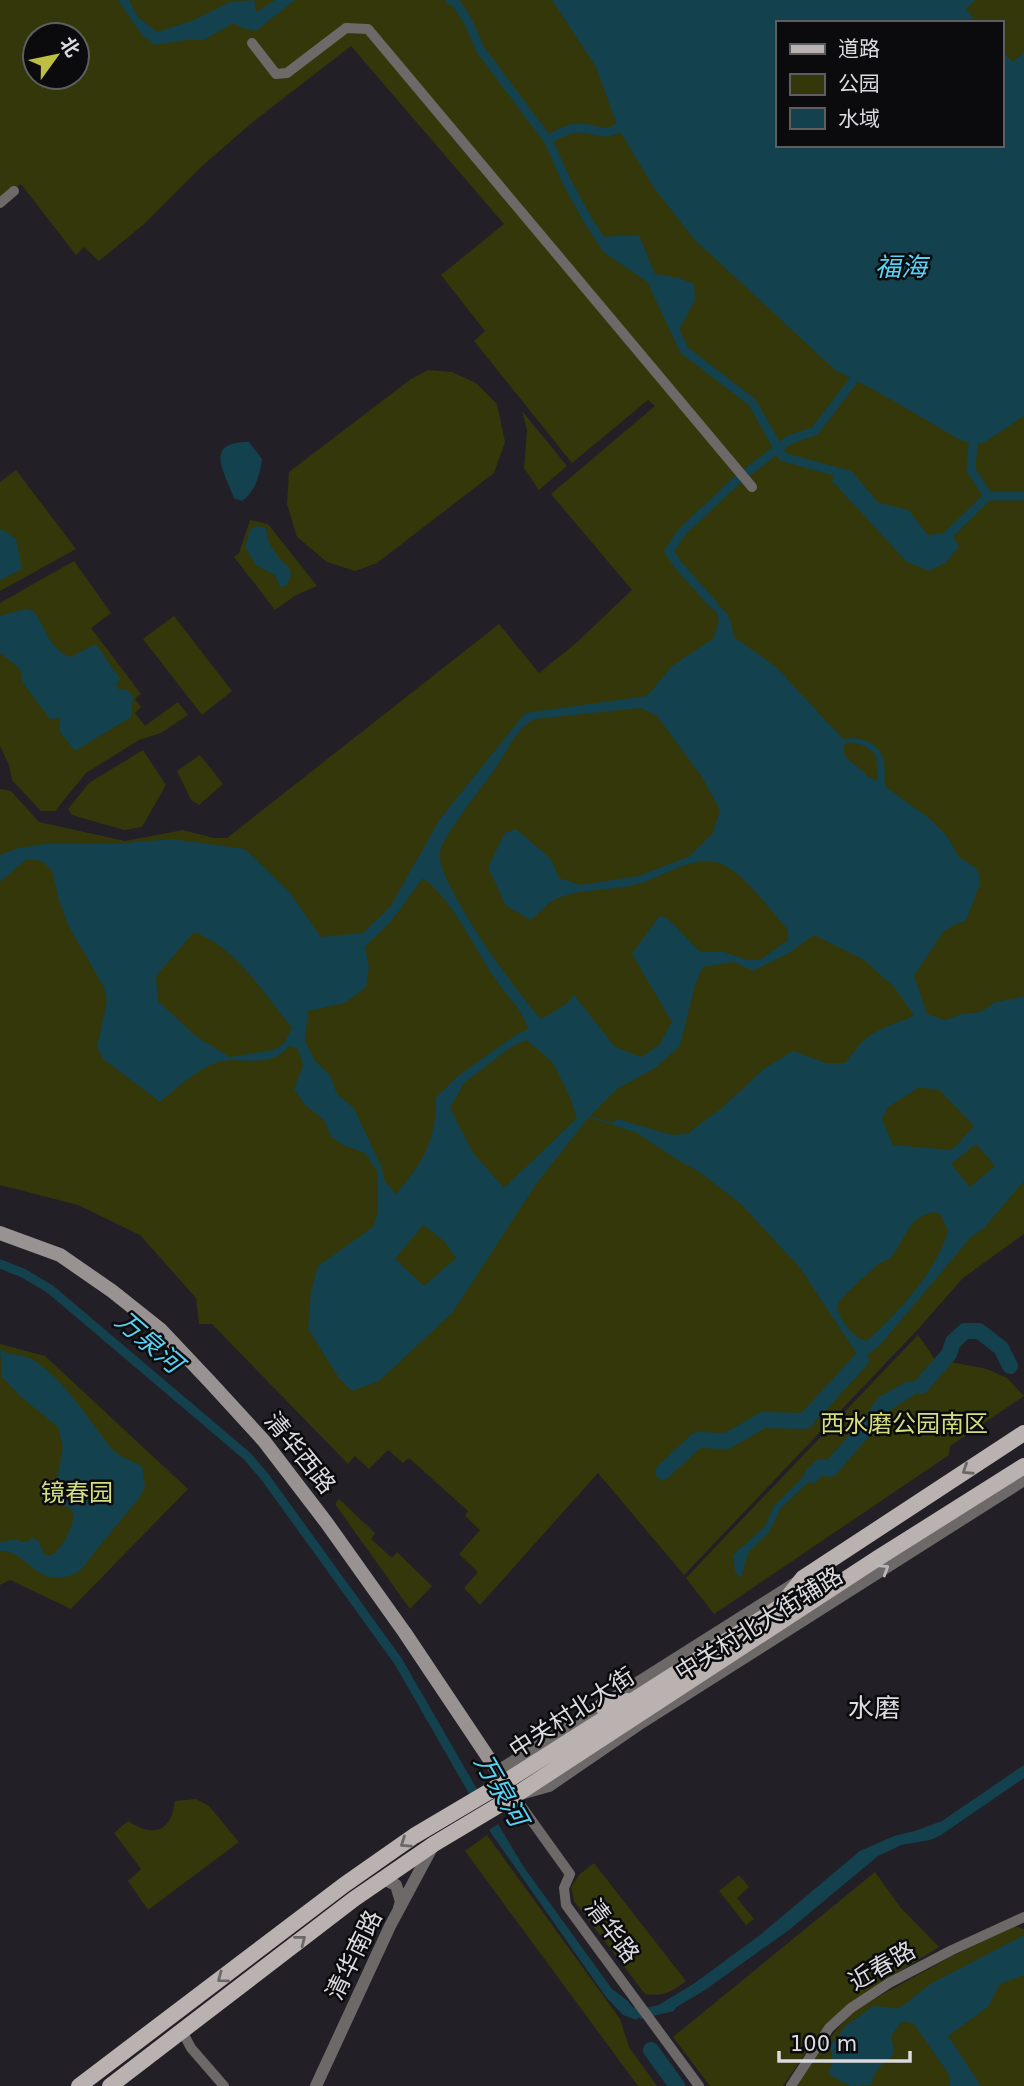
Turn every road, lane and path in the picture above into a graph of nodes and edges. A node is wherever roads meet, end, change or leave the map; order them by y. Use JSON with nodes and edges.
{"nodes":[{"id":1,"x":252,"y":43,"type":"dead end"},
{"id":2,"x":14,"y":191,"type":"dead end"},
{"id":3,"x":0,"y":203,"type":"edge"},
{"id":4,"x":751,"y":487,"type":"dead end"},
{"id":5,"x":0,"y":1233,"type":"edge"},
{"id":6,"x":1024,"y":1433,"type":"edge"},
{"id":7,"x":1024,"y":1466,"type":"edge"},
{"id":8,"x":1024,"y":1480,"type":"edge"},
{"id":9,"x":803,"y":1578,"type":"junction"},
{"id":10,"x":633,"y":1700,"type":"junction"},
{"id":11,"x":602,"y":1706,"type":"junction"},
{"id":12,"x":506,"y":1783,"type":"junction"},
{"id":13,"x":468,"y":1814,"type":"junction"},
{"id":14,"x":434,"y":1844,"type":"junction"},
{"id":15,"x":383,"y":1879,"type":"junction"},
{"id":16,"x":398,"y":1910,"type":"junction"},
{"id":17,"x":1024,"y":1917,"type":"edge"},
{"id":18,"x":182,"y":2031,"type":"junction"},
{"id":19,"x":79,"y":2086,"type":"edge"},
{"id":20,"x":110,"y":2086,"type":"edge"},
{"id":21,"x":224,"y":2086,"type":"edge"},
{"id":22,"x":316,"y":2086,"type":"edge"},
{"id":23,"x":699,"y":2086,"type":"edge"},
{"id":24,"x":791,"y":2086,"type":"edge"}],
"edges":[{"from":1,"to":4,"type":"street"},
{"from":2,"to":3,"type":"street"},
{"from":5,"to":12,"type":"main road","name":"清华西路"},
{"from":6,"to":9,"type":"main road","name":"中关村北大街","one_way":true},
{"from":7,"to":12,"type":"main road","name":"中关村北大街"},
{"from":12,"to":8,"type":"street","name":"中关村北大街辅路","one_way":true},
{"from":9,"to":10,"type":"main road","name":"中关村北大街"},
{"from":9,"to":11,"type":"street","name":"中关村北大街辅路"},
{"from":10,"to":11,"type":"main road"},
{"from":10,"to":12,"type":"main road","name":"中关村北大街"},
{"from":11,"to":12,"type":"street","name":"中关村北大街辅路"},
{"from":12,"to":13,"type":"main road","name":"中关村北大街"},
{"from":12,"to":23,"type":"street","name":"清华路"},
{"from":13,"to":14,"type":"main road","name":"中关村北大街"},
{"from":13,"to":19,"type":"main road","name":"中关村北大街","one_way":true},
{"from":14,"to":15,"type":"main road","name":"中关村北大街"},
{"from":14,"to":16,"type":"street","name":"清华南路"},
{"from":15,"to":16,"type":"street"},
{"from":18,"to":15,"type":"main road","name":"中关村北大街","one_way":true},
{"from":16,"to":22,"type":"street","name":"清华南路"},
{"from":17,"to":24,"type":"street","name":"近春路"},
{"from":18,"to":20,"type":"main road","name":"中关村北大街"},
{"from":18,"to":21,"type":"street"}]}
